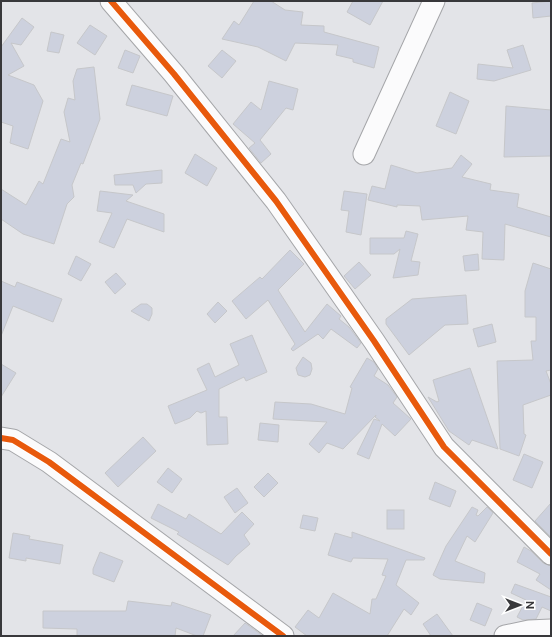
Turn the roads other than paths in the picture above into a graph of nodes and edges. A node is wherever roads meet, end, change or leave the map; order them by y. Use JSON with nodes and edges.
{"nodes":[{"id":1,"x":111,"y":1,"type":"edge"},
{"id":2,"x":434,"y":1,"type":"edge"},
{"id":3,"x":364,"y":154,"type":"dead end"},
{"id":4,"x":1,"y":438,"type":"edge"},
{"id":5,"x":551,"y":554,"type":"edge"},
{"id":6,"x":551,"y":630,"type":"edge"},
{"id":7,"x":283,"y":636,"type":"edge"},
{"id":8,"x":506,"y":636,"type":"edge"}],
"edges":[{"from":1,"to":5,"type":"street"},
{"from":2,"to":3,"type":"street"},
{"from":4,"to":7,"type":"street"},
{"from":6,"to":8,"type":"street"}]}
